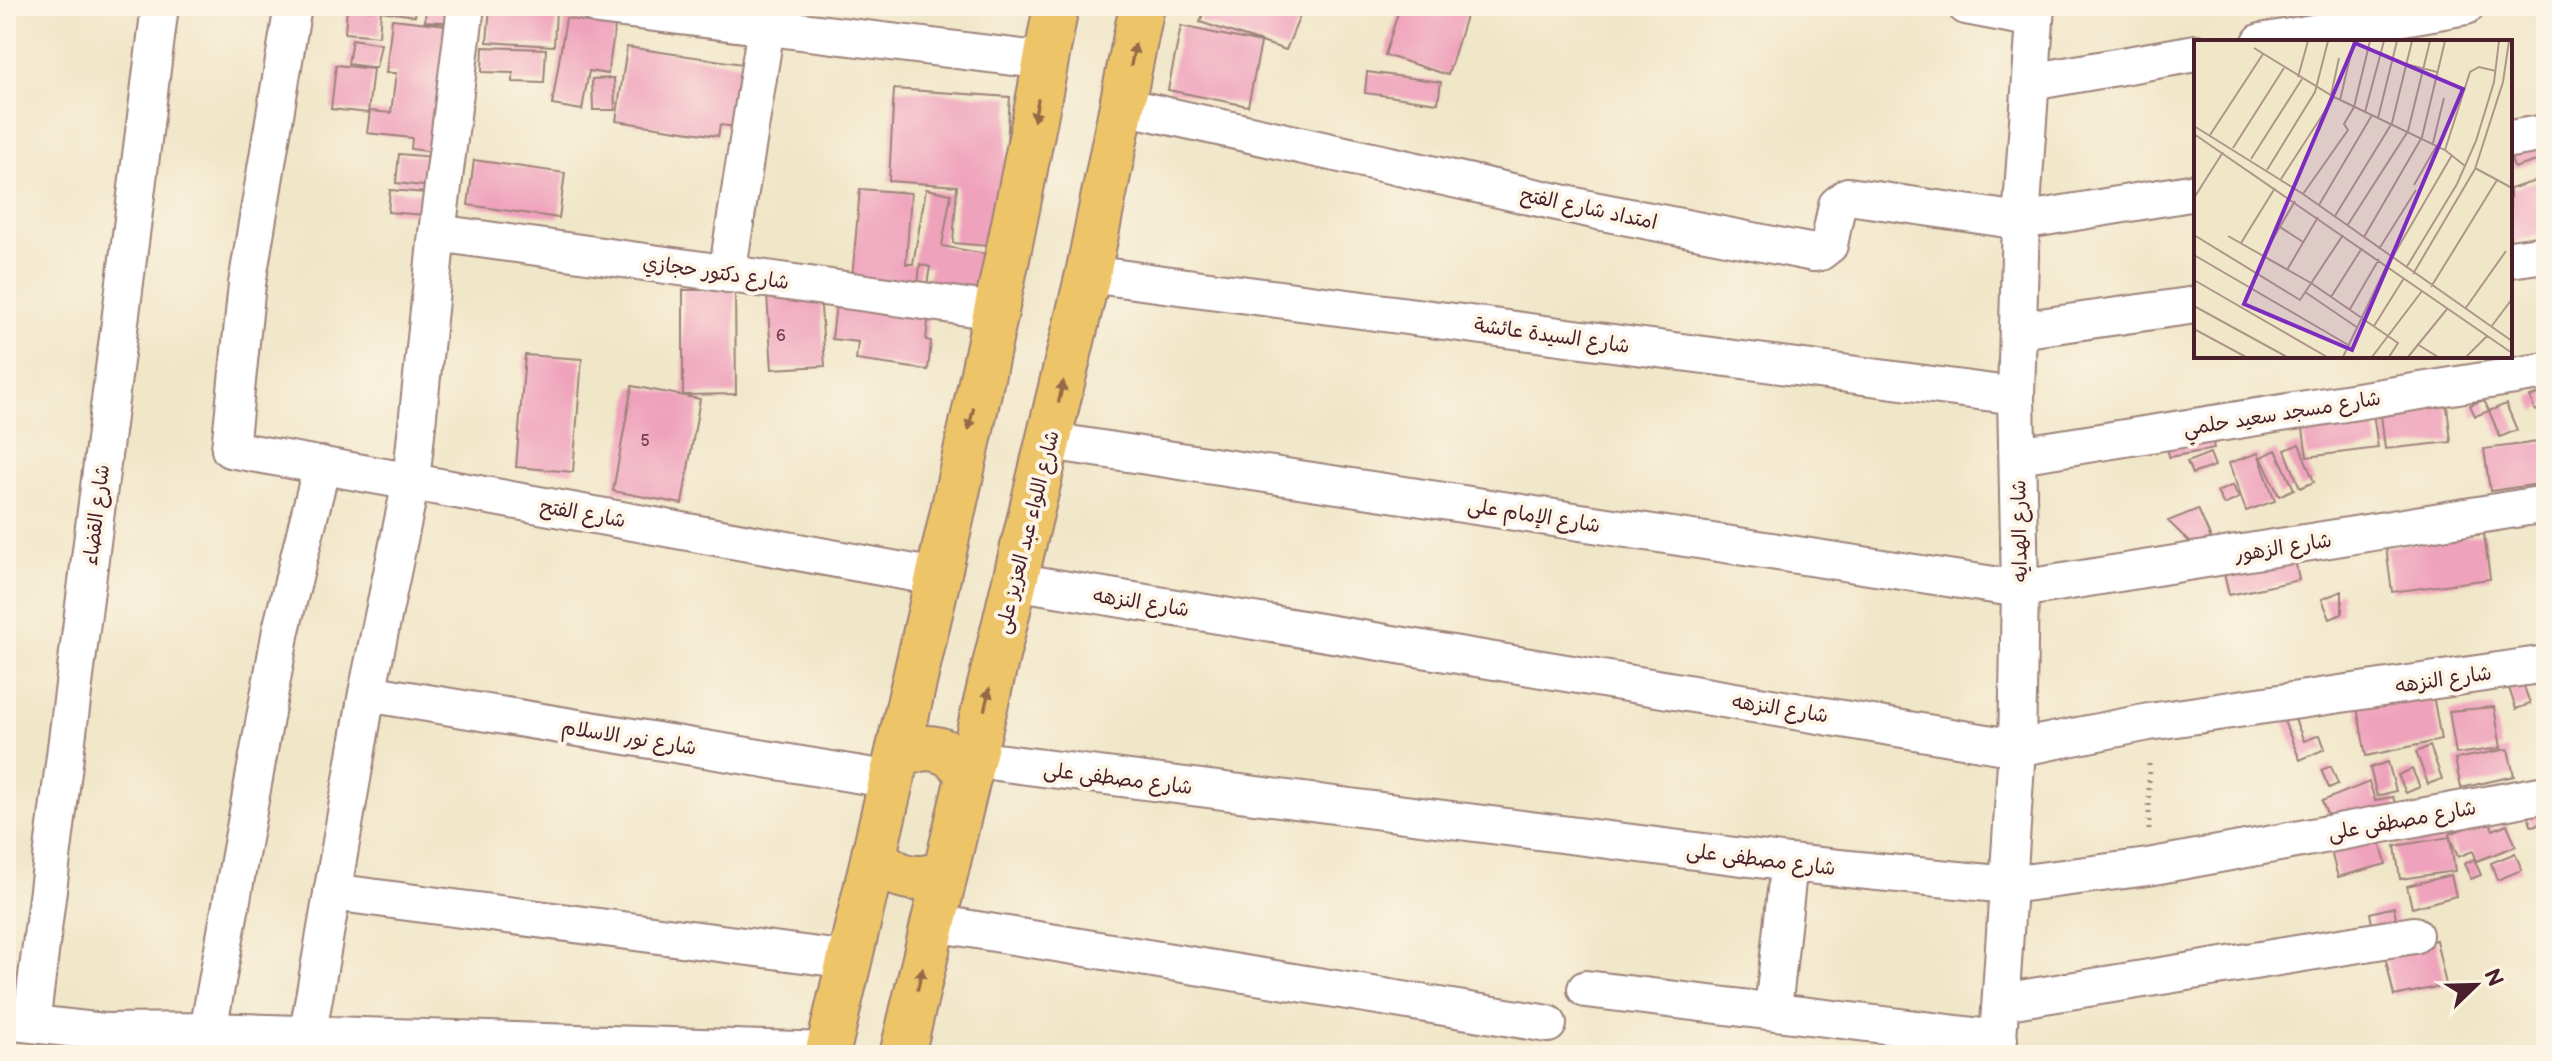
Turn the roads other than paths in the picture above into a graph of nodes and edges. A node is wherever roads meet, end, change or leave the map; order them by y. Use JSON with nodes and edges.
{"nodes":[{"id":1,"x":160,"y":6,"type":"edge"},
{"id":2,"x":293,"y":6,"type":"edge"},
{"id":3,"x":466,"y":6,"type":"edge"},
{"id":4,"x":598,"y":6,"type":"edge"},
{"id":5,"x":1056,"y":6,"type":"edge"},
{"id":6,"x":1142,"y":6,"type":"edge"},
{"id":7,"x":1966,"y":6,"type":"edge"},
{"id":8,"x":2466,"y":6,"type":"edge"},
{"id":9,"x":2036,"y":12,"type":"edge"},
{"id":10,"x":766,"y":27,"type":"junction"},
{"id":11,"x":2272,"y":40,"type":"edge"},
{"id":12,"x":2194,"y":53,"type":"edge"},
{"id":13,"x":1046,"y":61,"type":"junction"},
{"id":14,"x":2031,"y":82,"type":"junction"},
{"id":15,"x":1123,"y":106,"type":"junction"},
{"id":16,"x":2546,"y":133,"type":"edge"},
{"id":17,"x":2512,"y":139,"type":"edge"},
{"id":18,"x":2194,"y":192,"type":"edge"},
{"id":19,"x":2021,"y":221,"type":"junction"},
{"id":20,"x":437,"y":233,"type":"junction"},
{"id":21,"x":2546,"y":254,"type":"edge"},
{"id":22,"x":2512,"y":259,"type":"edge"},
{"id":23,"x":727,"y":274,"type":"junction"},
{"id":24,"x":1088,"y":274,"type":"junction"},
{"id":25,"x":2194,"y":305,"type":"edge"},
{"id":26,"x":995,"y":311,"type":"junction"},
{"id":27,"x":2019,"y":330,"type":"junction"},
{"id":28,"x":2546,"y":371,"type":"edge"},
{"id":29,"x":2016,"y":396,"type":"junction"},
{"id":30,"x":1049,"y":441,"type":"junction"},
{"id":31,"x":2018,"y":455,"type":"junction"},
{"id":32,"x":322,"y":465,"type":"junction"},
{"id":33,"x":411,"y":482,"type":"junction"},
{"id":34,"x":2546,"y":504,"type":"edge"},
{"id":35,"x":936,"y":577,"type":"junction"},
{"id":36,"x":1014,"y":581,"type":"junction"},
{"id":37,"x":2020,"y":589,"type":"junction"},
{"id":38,"x":2546,"y":664,"type":"edge"},
{"id":39,"x":367,"y":693,"type":"junction"},
{"id":40,"x":2017,"y":748,"type":"junction"},
{"id":41,"x":971,"y":768,"type":"junction"},
{"id":42,"x":894,"y":769,"type":"junction"},
{"id":43,"x":2546,"y":794,"type":"edge"},
{"id":44,"x":874,"y":854,"type":"junction"},
{"id":45,"x":1789,"y":863,"type":"junction"},
{"id":46,"x":945,"y":872,"type":"junction"},
{"id":47,"x":2008,"y":885,"type":"junction"},
{"id":48,"x":332,"y":892,"type":"junction"},
{"id":49,"x":934,"y":923,"type":"junction"},
{"id":50,"x":2414,"y":935,"type":"dead end"},
{"id":51,"x":849,"y":960,"type":"junction"},
{"id":52,"x":1586,"y":989,"type":"dead end"},
{"id":53,"x":2002,"y":1002,"type":"junction"},
{"id":54,"x":1773,"y":1010,"type":"junction"},
{"id":55,"x":19,"y":1023,"type":"edge"},
{"id":56,"x":1548,"y":1024,"type":"dead end"},
{"id":57,"x":208,"y":1031,"type":"junction"},
{"id":58,"x":307,"y":1045,"type":"edge"},
{"id":59,"x":1998,"y":1047,"type":"edge"},
{"id":60,"x":827,"y":1053,"type":"edge"},
{"id":61,"x":902,"y":1055,"type":"edge"}],
"edges":[{"from":1,"to":55,"type":"street","name":"شارع القضاء"},
{"from":2,"to":32,"type":"street","name":"شارع الفتح"},
{"from":3,"to":20,"type":"street"},
{"from":4,"to":10,"type":"street"},
{"from":5,"to":13,"type":"main road"},
{"from":15,"to":6,"type":"main road","name":"شارع اللواء عبد العزيز على","one_way":true},
{"from":7,"to":9,"type":"street"},
{"from":8,"to":11,"type":"street"},
{"from":9,"to":14,"type":"street","name":"شارع الهدايه"},
{"from":10,"to":13,"type":"street"},
{"from":10,"to":23,"type":"street"},
{"from":12,"to":14,"type":"street"},
{"from":13,"to":26,"type":"main road","one_way":true},
{"from":14,"to":19,"type":"street","name":"شارع الهدايه"},
{"from":15,"to":19,"type":"street","name":"امتداد شارع الفتح"},
{"from":15,"to":24,"type":"main road","name":"شارع اللواء عبد العزيز على"},
{"from":16,"to":17,"type":"street"},
{"from":18,"to":19,"type":"street"},
{"from":19,"to":27,"type":"street","name":"شارع الهدايه"},
{"from":20,"to":23,"type":"street","name":"شارع دكتور حجازي"},
{"from":20,"to":33,"type":"street"},
{"from":21,"to":22,"type":"street"},
{"from":23,"to":26,"type":"street","name":"شارع دكتور حجازي"},
{"from":24,"to":29,"type":"street","name":"شارع السيدة عائشة"},
{"from":30,"to":24,"type":"main road","name":"شارع اللواء عبد العزيز على","one_way":true},
{"from":25,"to":27,"type":"street"},
{"from":26,"to":35,"type":"main road","one_way":true},
{"from":27,"to":29,"type":"street","name":"شارع الهدايه"},
{"from":28,"to":31,"type":"street","name":"شارع مسجد سعيد حلمي"},
{"from":29,"to":31,"type":"street","name":"شارع الهدايه"},
{"from":30,"to":36,"type":"main road","name":"شارع اللواء عبد العزيز على"},
{"from":30,"to":37,"type":"street","name":"شارع الإمام على"},
{"from":31,"to":37,"type":"street","name":"شارع الهدايه"},
{"from":32,"to":33,"type":"street","name":"شارع الفتح"},
{"from":32,"to":57,"type":"street"},
{"from":33,"to":35,"type":"street","name":"شارع الفتح"},
{"from":33,"to":39,"type":"street"},
{"from":34,"to":37,"type":"street","name":"شارع الزهور"},
{"from":35,"to":42,"type":"main road"},
{"from":36,"to":40,"type":"street","name":"شارع النزهه"},
{"from":41,"to":36,"type":"main road","name":"شارع اللواء عبد العزيز على","one_way":true},
{"from":37,"to":40,"type":"street","name":"شارع الهدايه"},
{"from":38,"to":40,"type":"street","name":"شارع النزهه"},
{"from":39,"to":42,"type":"street","name":"شارع نور الاسلام"},
{"from":39,"to":48,"type":"street"},
{"from":40,"to":47,"type":"street","name":"شارع الهدايه"},
{"from":41,"to":42,"type":"main road"},
{"from":41,"to":45,"type":"street","name":"شارع مصطفى على"},
{"from":41,"to":46,"type":"main road","name":"شارع اللواء عبد العزيز على"},
{"from":42,"to":44,"type":"main road"},
{"from":43,"to":47,"type":"street","name":"شارع مصطفى على"},
{"from":44,"to":46,"type":"main road"},
{"from":44,"to":51,"type":"main road"},
{"from":45,"to":47,"type":"street","name":"شارع مصطفى على"},
{"from":45,"to":54,"type":"street"},
{"from":46,"to":49,"type":"main road","name":"شارع اللواء عبد العزيز على"},
{"from":47,"to":53,"type":"street","name":"شارع الهدايه"},
{"from":48,"to":51,"type":"street"},
{"from":48,"to":58,"type":"street"},
{"from":49,"to":56,"type":"street"},
{"from":61,"to":49,"type":"main road","name":"شارع اللواء عبد العزيز على","one_way":true},
{"from":50,"to":53,"type":"street"},
{"from":51,"to":60,"type":"main road"},
{"from":52,"to":54,"type":"street"},
{"from":53,"to":59,"type":"street","name":"شارع الهدايه"},
{"from":54,"to":59,"type":"street"},
{"from":55,"to":57,"type":"street"},
{"from":57,"to":58,"type":"street"},
{"from":58,"to":60,"type":"street"}]}
